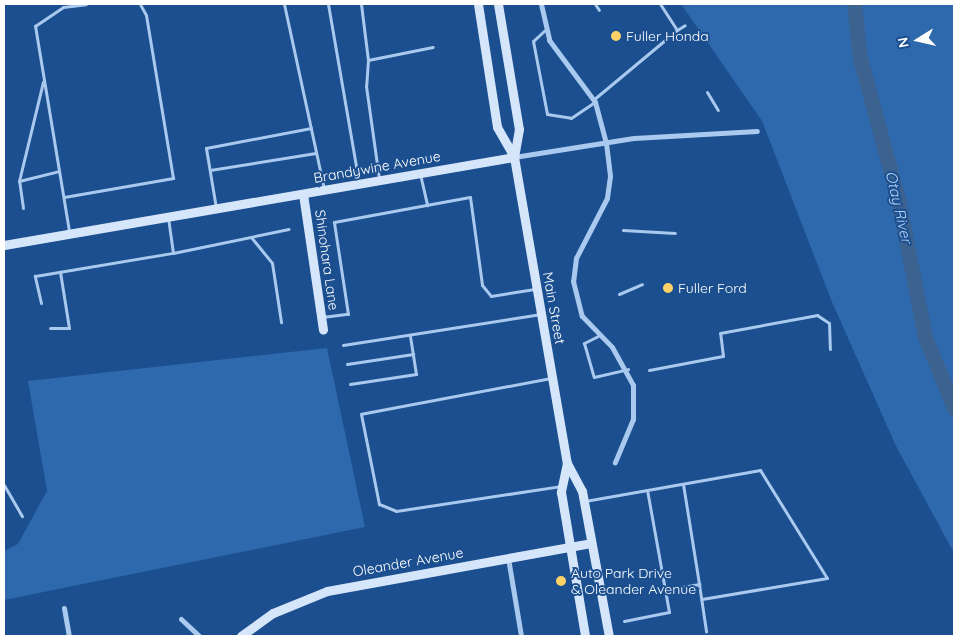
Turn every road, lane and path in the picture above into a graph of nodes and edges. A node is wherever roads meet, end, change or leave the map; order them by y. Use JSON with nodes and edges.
{"nodes":[{"id":1,"x":86,"y":4,"type":"edge"},
{"id":2,"x":140,"y":4,"type":"edge"},
{"id":3,"x":284,"y":4,"type":"edge"},
{"id":4,"x":328,"y":4,"type":"edge"},
{"id":5,"x":360,"y":4,"type":"edge"},
{"id":6,"x":478,"y":4,"type":"edge"},
{"id":7,"x":498,"y":4,"type":"edge"},
{"id":8,"x":541,"y":4,"type":"edge"},
{"id":9,"x":595,"y":4,"type":"edge"},
{"id":10,"x":660,"y":4,"type":"edge"},
{"id":11,"x":599,"y":10,"type":"dead end"},
{"id":12,"x":686,"y":25,"type":"dead end"},
{"id":13,"x":545,"y":30,"type":"junction"},
{"id":14,"x":677,"y":30,"type":"junction"},
{"id":15,"x":433,"y":47,"type":"dead end"},
{"id":16,"x":368,"y":60,"type":"junction"},
{"id":17,"x":44,"y":79,"type":"junction"},
{"id":18,"x":708,"y":92,"type":"dead end"},
{"id":19,"x":594,"y":101,"type":"junction"},
{"id":20,"x":718,"y":110,"type":"dead end"},
{"id":21,"x":311,"y":128,"type":"junction"},
{"id":22,"x":757,"y":131,"type":"dead end"},
{"id":23,"x":606,"y":143,"type":"junction"},
{"id":24,"x":316,"y":153,"type":"junction"},
{"id":25,"x":514,"y":157,"type":"junction"},
{"id":26,"x":210,"y":170,"type":"junction"},
{"id":27,"x":59,"y":171,"type":"junction"},
{"id":28,"x":420,"y":173,"type":"junction"},
{"id":29,"x":380,"y":180,"type":"junction"},
{"id":30,"x":19,"y":181,"type":"junction"},
{"id":31,"x":359,"y":184,"type":"junction"},
{"id":32,"x":324,"y":190,"type":"junction"},
{"id":33,"x":303,"y":194,"type":"junction"},
{"id":34,"x":64,"y":197,"type":"junction"},
{"id":35,"x":427,"y":205,"type":"junction"},
{"id":36,"x":23,"y":208,"type":"dead end"},
{"id":37,"x":216,"y":209,"type":"junction"},
{"id":38,"x":168,"y":217,"type":"junction"},
{"id":39,"x":289,"y":229,"type":"dead end"},
{"id":40,"x":622,"y":230,"type":"dead end"},
{"id":41,"x":675,"y":233,"type":"dead end"},
{"id":42,"x":70,"y":234,"type":"junction"},
{"id":43,"x":251,"y":237,"type":"junction"},
{"id":44,"x":4,"y":245,"type":"edge"},
{"id":45,"x":173,"y":253,"type":"junction"},
{"id":46,"x":60,"y":272,"type":"junction"},
{"id":47,"x":642,"y":284,"type":"dead end"},
{"id":48,"x":536,"y":288,"type":"junction"},
{"id":49,"x":619,"y":294,"type":"dead end"},
{"id":50,"x":41,"y":302,"type":"dead end"},
{"id":51,"x":541,"y":314,"type":"junction"},
{"id":52,"x":321,"y":318,"type":"junction"},
{"id":53,"x":281,"y":322,"type":"dead end"},
{"id":54,"x":50,"y":328,"type":"dead end"},
{"id":55,"x":323,"y":330,"type":"dead end"},
{"id":56,"x":410,"y":334,"type":"junction"},
{"id":57,"x":598,"y":336,"type":"junction"},
{"id":58,"x":343,"y":345,"type":"dead end"},
{"id":59,"x":830,"y":349,"type":"dead end"},
{"id":60,"x":413,"y":354,"type":"junction"},
{"id":61,"x":347,"y":364,"type":"dead end"},
{"id":62,"x":628,"y":369,"type":"junction"},
{"id":63,"x":649,"y":370,"type":"dead end"},
{"id":64,"x":552,"y":377,"type":"junction"},
{"id":65,"x":350,"y":384,"type":"dead end"},
{"id":66,"x":615,"y":462,"type":"dead end"},
{"id":67,"x":567,"y":463,"type":"junction"},
{"id":68,"x":683,"y":484,"type":"junction"},
{"id":69,"x":562,"y":486,"type":"junction"},
{"id":70,"x":4,"y":487,"type":"edge"},
{"id":71,"x":647,"y":490,"type":"junction"},
{"id":72,"x":584,"y":502,"type":"junction"},
{"id":73,"x":22,"y":516,"type":"dead end"},
{"id":74,"x":591,"y":543,"type":"junction"},
{"id":75,"x":570,"y":547,"type":"junction"},
{"id":76,"x":508,"y":558,"type":"junction"},
{"id":77,"x":699,"y":584,"type":"junction"},
{"id":78,"x":665,"y":590,"type":"junction"},
{"id":79,"x":702,"y":599,"type":"junction"},
{"id":80,"x":64,"y":608,"type":"dead end"},
{"id":81,"x":182,"y":619,"type":"dead end"},
{"id":82,"x":624,"y":622,"type":"dead end"},
{"id":83,"x":706,"y":630,"type":"dead end"},
{"id":84,"x":69,"y":636,"type":"edge"},
{"id":85,"x":199,"y":636,"type":"edge"},
{"id":86,"x":241,"y":636,"type":"edge"},
{"id":87,"x":521,"y":636,"type":"edge"},
{"id":88,"x":585,"y":636,"type":"edge"},
{"id":89,"x":608,"y":636,"type":"edge"}],
"edges":[{"from":1,"to":17,"type":"lane"},
{"from":2,"to":34,"type":"lane"},
{"from":3,"to":21,"type":"lane"},
{"from":4,"to":31,"type":"lane"},
{"from":5,"to":16,"type":"lane"},
{"from":6,"to":25,"type":"street","name":"Main Street"},
{"from":7,"to":25,"type":"street","name":"Main Street"},
{"from":8,"to":13,"type":"street"},
{"from":9,"to":11,"type":"lane"},
{"from":10,"to":14,"type":"lane"},
{"from":12,"to":14,"type":"lane"},
{"from":13,"to":19,"type":"street"},
{"from":13,"to":19,"type":"lane"},
{"from":14,"to":19,"type":"lane"},
{"from":15,"to":16,"type":"lane"},
{"from":16,"to":29,"type":"lane"},
{"from":17,"to":27,"type":"lane"},
{"from":17,"to":30,"type":"lane"},
{"from":18,"to":20,"type":"lane"},
{"from":19,"to":23,"type":"street"},
{"from":21,"to":24,"type":"lane"},
{"from":21,"to":26,"type":"lane"},
{"from":22,"to":23,"type":"street","name":"Brandywine Avenue"},
{"from":23,"to":25,"type":"street","name":"Brandywine Avenue"},
{"from":23,"to":57,"type":"street"},
{"from":24,"to":26,"type":"lane"},
{"from":24,"to":32,"type":"lane"},
{"from":25,"to":28,"type":"street","name":"Brandywine Avenue"},
{"from":25,"to":48,"type":"street","name":"Main Street"},
{"from":26,"to":37,"type":"lane"},
{"from":27,"to":30,"type":"lane"},
{"from":27,"to":34,"type":"lane"},
{"from":28,"to":29,"type":"street","name":"Brandywine Avenue"},
{"from":28,"to":35,"type":"lane"},
{"from":29,"to":31,"type":"street","name":"Brandywine Avenue"},
{"from":30,"to":36,"type":"lane"},
{"from":31,"to":32,"type":"street","name":"Brandywine Avenue"},
{"from":32,"to":33,"type":"street","name":"Brandywine Avenue"},
{"from":33,"to":37,"type":"street","name":"Brandywine Avenue"},
{"from":33,"to":52,"type":"street","name":"Shinohara Lane"},
{"from":34,"to":42,"type":"lane"},
{"from":35,"to":48,"type":"lane"},
{"from":35,"to":52,"type":"lane"},
{"from":37,"to":38,"type":"street","name":"Brandywine Avenue"},
{"from":38,"to":42,"type":"street","name":"Brandywine Avenue"},
{"from":38,"to":45,"type":"lane"},
{"from":39,"to":43,"type":"lane"},
{"from":40,"to":41,"type":"lane"},
{"from":42,"to":44,"type":"street","name":"Brandywine Avenue"},
{"from":43,"to":45,"type":"lane"},
{"from":43,"to":53,"type":"lane"},
{"from":45,"to":46,"type":"lane"},
{"from":46,"to":50,"type":"lane"},
{"from":46,"to":54,"type":"lane"},
{"from":47,"to":49,"type":"lane"},
{"from":48,"to":51,"type":"street","name":"Main Street"},
{"from":51,"to":56,"type":"lane"},
{"from":51,"to":64,"type":"street","name":"Main Street"},
{"from":52,"to":55,"type":"street","name":"Shinohara Lane"},
{"from":56,"to":58,"type":"lane"},
{"from":56,"to":60,"type":"lane"},
{"from":57,"to":62,"type":"street"},
{"from":57,"to":62,"type":"lane"},
{"from":59,"to":63,"type":"lane"},
{"from":60,"to":61,"type":"lane"},
{"from":60,"to":65,"type":"lane"},
{"from":62,"to":66,"type":"street"},
{"from":64,"to":67,"type":"street","name":"Main Street"},
{"from":64,"to":69,"type":"lane"},
{"from":67,"to":69,"type":"street","name":"Main Street"},
{"from":67,"to":72,"type":"street","name":"Main Street"},
{"from":68,"to":71,"type":"lane"},
{"from":68,"to":77,"type":"lane"},
{"from":68,"to":79,"type":"lane"},
{"from":69,"to":75,"type":"street","name":"Main Street"},
{"from":70,"to":73,"type":"lane"},
{"from":71,"to":72,"type":"lane"},
{"from":71,"to":78,"type":"lane"},
{"from":72,"to":74,"type":"street","name":"Main Street"},
{"from":74,"to":75,"type":"street","name":"Oleander Avenue"},
{"from":74,"to":89,"type":"street","name":"Main Street"},
{"from":75,"to":76,"type":"street","name":"Oleander Avenue"},
{"from":75,"to":88,"type":"street","name":"Main Street"},
{"from":76,"to":86,"type":"street","name":"Oleander Avenue"},
{"from":76,"to":87,"type":"street"},
{"from":77,"to":78,"type":"lane"},
{"from":77,"to":79,"type":"lane"},
{"from":78,"to":82,"type":"lane"},
{"from":79,"to":83,"type":"lane"},
{"from":80,"to":84,"type":"street"},
{"from":81,"to":85,"type":"street"}]}
